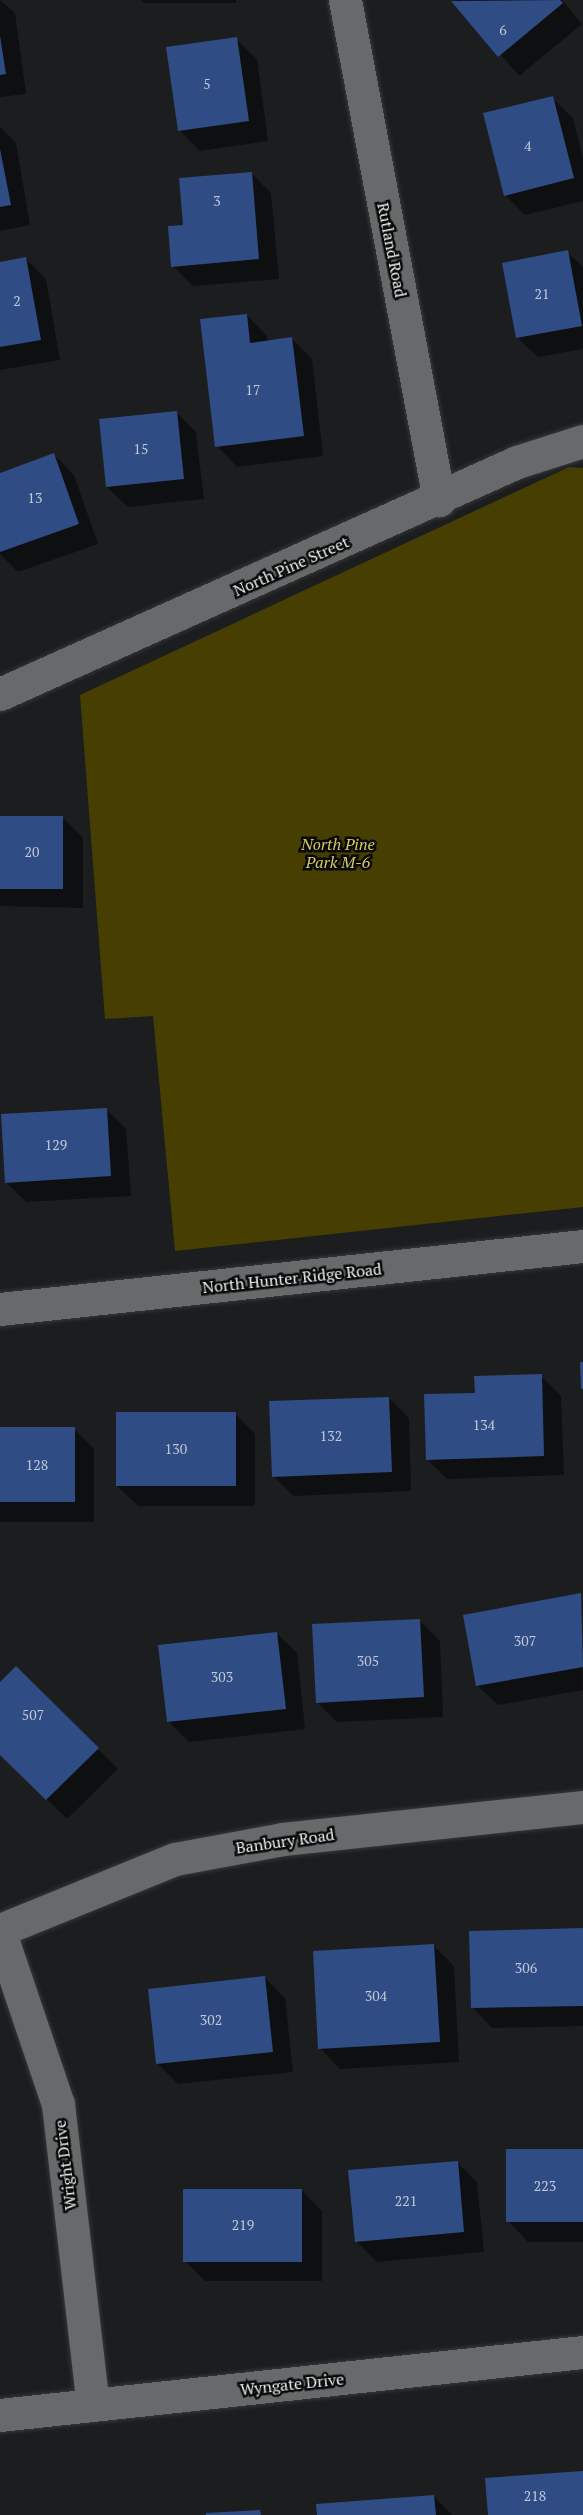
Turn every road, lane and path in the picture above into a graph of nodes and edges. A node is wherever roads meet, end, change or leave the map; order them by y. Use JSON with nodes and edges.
{"nodes":[{"id":1,"x":345,"y":0,"type":"edge"},
{"id":2,"x":583,"y":441,"type":"edge"},
{"id":3,"x":439,"y":500,"type":"junction"},
{"id":4,"x":0,"y":694,"type":"edge"},
{"id":5,"x":583,"y":1246,"type":"edge"},
{"id":6,"x":0,"y":1309,"type":"edge"},
{"id":7,"x":583,"y":1807,"type":"edge"},
{"id":8,"x":0,"y":1932,"type":"edge"},
{"id":9,"x":583,"y":2352,"type":"edge"},
{"id":10,"x":93,"y":2405,"type":"junction"},
{"id":11,"x":0,"y":2415,"type":"edge"}],
"edges":[{"from":1,"to":3,"type":"street","name":"Rutland Road"},
{"from":2,"to":3,"type":"street","name":"North Pine Street"},
{"from":3,"to":4,"type":"street","name":"North Pine Street"},
{"from":5,"to":6,"type":"street","name":"North Hunter Ridge Road"},
{"from":7,"to":8,"type":"street","name":"Banbury Road"},
{"from":8,"to":10,"type":"street","name":"Wright Drive"},
{"from":9,"to":10,"type":"street","name":"Wyngate Drive"},
{"from":10,"to":11,"type":"street","name":"Wyngate Drive"}]}
